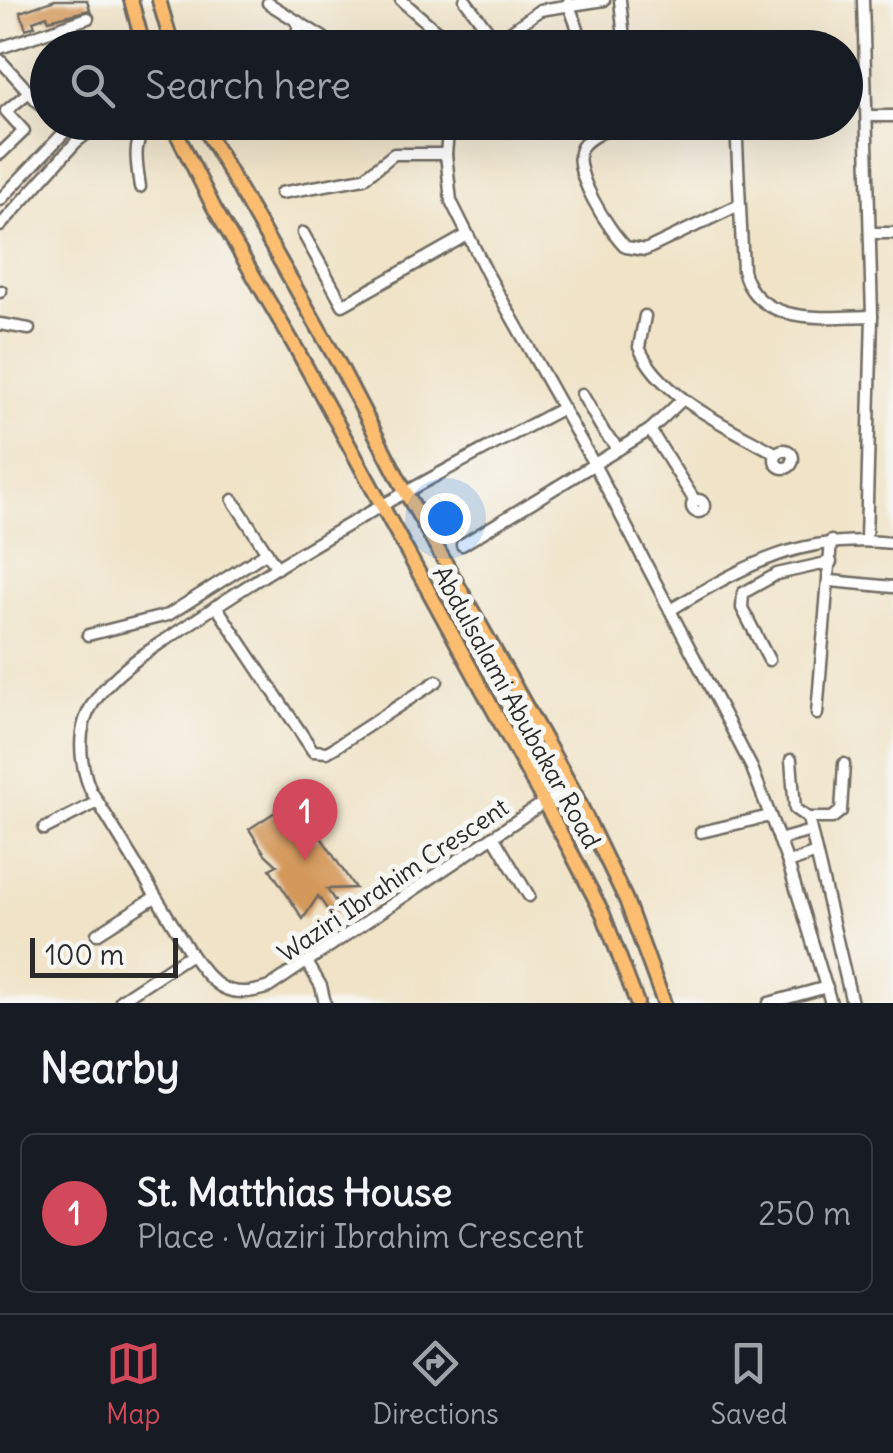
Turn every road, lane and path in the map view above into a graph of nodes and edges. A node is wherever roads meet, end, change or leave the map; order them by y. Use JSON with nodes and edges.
{"nodes":[{"id":1,"x":131,"y":0,"type":"edge"},
{"id":2,"x":159,"y":0,"type":"edge"},
{"id":3,"x":400,"y":0,"type":"edge"},
{"id":4,"x":465,"y":0,"type":"edge"},
{"id":5,"x":604,"y":0,"type":"edge"},
{"id":6,"x":620,"y":0,"type":"edge"},
{"id":7,"x":863,"y":0,"type":"edge"},
{"id":8,"x":268,"y":3,"type":"dead end"},
{"id":9,"x":568,"y":3,"type":"junction"},
{"id":10,"x":88,"y":18,"type":"dead end"},
{"id":11,"x":298,"y":22,"type":"junction"},
{"id":12,"x":53,"y":30,"type":"edge"},
{"id":13,"x":139,"y":30,"type":"edge"},
{"id":14,"x":168,"y":30,"type":"edge"},
{"id":15,"x":298,"y":30,"type":"edge"},
{"id":16,"x":311,"y":30,"type":"edge"},
{"id":17,"x":435,"y":30,"type":"edge"},
{"id":18,"x":483,"y":30,"type":"edge"},
{"id":19,"x":512,"y":30,"type":"edge"},
{"id":20,"x":578,"y":30,"type":"edge"},
{"id":21,"x":623,"y":30,"type":"edge"},
{"id":22,"x":30,"y":38,"type":"edge"},
{"id":23,"x":0,"y":48,"type":"edge"},
{"id":24,"x":0,"y":60,"type":"edge"},
{"id":25,"x":29,"y":92,"type":"joint"},
{"id":26,"x":2,"y":110,"type":"edge"},
{"id":27,"x":868,"y":116,"type":"junction"},
{"id":28,"x":893,"y":116,"type":"edge"},
{"id":29,"x":49,"y":140,"type":"edge"},
{"id":30,"x":79,"y":140,"type":"edge"},
{"id":31,"x":138,"y":140,"type":"edge"},
{"id":32,"x":180,"y":140,"type":"edge"},
{"id":33,"x":212,"y":140,"type":"edge"},
{"id":34,"x":447,"y":140,"type":"edge"},
{"id":35,"x":590,"y":140,"type":"edge"},
{"id":36,"x":737,"y":140,"type":"edge"},
{"id":37,"x":76,"y":142,"type":"joint"},
{"id":38,"x":0,"y":154,"type":"edge"},
{"id":39,"x":446,"y":154,"type":"junction"},
{"id":40,"x":140,"y":187,"type":"dead end"},
{"id":41,"x":281,"y":193,"type":"dead end"},
{"id":42,"x":0,"y":200,"type":"edge"},
{"id":43,"x":739,"y":205,"type":"junction"},
{"id":44,"x":461,"y":223,"type":"junction"},
{"id":45,"x":0,"y":226,"type":"edge"},
{"id":46,"x":448,"y":230,"type":"dead end"},
{"id":47,"x":303,"y":233,"type":"dead end"},
{"id":48,"x":893,"y":233,"type":"edge"},
{"id":49,"x":870,"y":234,"type":"junction"},
{"id":50,"x":467,"y":236,"type":"junction"},
{"id":51,"x":645,"y":316,"type":"dead end"},
{"id":52,"x":872,"y":316,"type":"junction"},
{"id":53,"x":0,"y":324,"type":"edge"},
{"id":54,"x":29,"y":329,"type":"dead end"},
{"id":55,"x":582,"y":394,"type":"dead end"},
{"id":56,"x":684,"y":400,"type":"junction"},
{"id":57,"x":563,"y":408,"type":"junction"},
{"id":58,"x":650,"y":430,"type":"junction"},
{"id":59,"x":620,"y":449,"type":"junction"},
{"id":60,"x":777,"y":454,"type":"dead end"},
{"id":61,"x":595,"y":466,"type":"junction"},
{"id":62,"x":405,"y":491,"type":"junction"},
{"id":63,"x":233,"y":500,"type":"dead end"},
{"id":64,"x":695,"y":501,"type":"dead end"},
{"id":65,"x":380,"y":504,"type":"junction"},
{"id":66,"x":866,"y":540,"type":"junction"},
{"id":67,"x":832,"y":541,"type":"junction"},
{"id":68,"x":893,"y":543,"type":"edge"},
{"id":69,"x":462,"y":544,"type":"dead end"},
{"id":70,"x":267,"y":552,"type":"junction"},
{"id":71,"x":831,"y":562,"type":"junction"},
{"id":72,"x":277,"y":568,"type":"junction"},
{"id":73,"x":831,"y":580,"type":"junction"},
{"id":74,"x":893,"y":587,"type":"edge"},
{"id":75,"x":216,"y":606,"type":"junction"},
{"id":76,"x":670,"y":610,"type":"junction"},
{"id":77,"x":88,"y":635,"type":"dead end"},
{"id":78,"x":768,"y":660,"type":"dead end"},
{"id":79,"x":437,"y":680,"type":"dead end"},
{"id":80,"x":817,"y":714,"type":"dead end"},
{"id":81,"x":791,"y":760,"type":"dead end"},
{"id":82,"x":844,"y":764,"type":"dead end"},
{"id":83,"x":573,"y":790,"type":"junction"},
{"id":84,"x":98,"y":802,"type":"junction"},
{"id":85,"x":543,"y":803,"type":"junction"},
{"id":86,"x":770,"y":816,"type":"junction"},
{"id":87,"x":809,"y":825,"type":"junction"},
{"id":88,"x":44,"y":829,"type":"dead end"},
{"id":89,"x":702,"y":832,"type":"dead end"},
{"id":90,"x":493,"y":836,"type":"junction"},
{"id":91,"x":780,"y":840,"type":"junction"},
{"id":92,"x":816,"y":853,"type":"junction"},
{"id":93,"x":788,"y":863,"type":"junction"},
{"id":94,"x":529,"y":896,"type":"dead end"},
{"id":95,"x":155,"y":897,"type":"junction"},
{"id":96,"x":97,"y":934,"type":"dead end"},
{"id":97,"x":190,"y":954,"type":"junction"},
{"id":98,"x":306,"y":962,"type":"junction"},
{"id":99,"x":827,"y":987,"type":"junction"},
{"id":100,"x":121,"y":1000,"type":"dead end"},
{"id":101,"x":325,"y":1003,"type":"edge"},
{"id":102,"x":636,"y":1003,"type":"edge"},
{"id":103,"x":664,"y":1003,"type":"edge"},
{"id":104,"x":769,"y":1003,"type":"edge"},
{"id":105,"x":831,"y":1003,"type":"edge"},
{"id":106,"x":852,"y":1003,"type":"edge"}],
"edges":[{"from":1,"to":13,"type":"main road"},
{"from":2,"to":14,"type":"main road"},
{"from":3,"to":17,"type":"street"},
{"from":4,"to":18,"type":"street"},
{"from":5,"to":9,"type":"street"},
{"from":6,"to":21,"type":"street"},
{"from":7,"to":27,"type":"street"},
{"from":8,"to":11,"type":"street"},
{"from":9,"to":19,"type":"street"},
{"from":9,"to":20,"type":"street"},
{"from":10,"to":12,"type":"street"},
{"from":11,"to":15,"type":"street"},
{"from":11,"to":16,"type":"street"},
{"from":22,"to":23,"type":"street"},
{"from":24,"to":25,"type":"street"},
{"from":25,"to":26,"type":"street"},
{"from":26,"to":38,"type":"street"},
{"from":27,"to":28,"type":"street"},
{"from":27,"to":49,"type":"street"},
{"from":29,"to":42,"type":"street"},
{"from":30,"to":37,"type":"street"},
{"from":31,"to":40,"type":"street"},
{"from":32,"to":65,"type":"main road","name":"Abdulsalami Abubakar Road"},
{"from":33,"to":62,"type":"main road","name":"Abdulsalami Abubakar Road"},
{"from":34,"to":39,"type":"street"},
{"from":35,"to":43,"type":"street"},
{"from":36,"to":43,"type":"street"},
{"from":37,"to":45,"type":"street"},
{"from":39,"to":41,"type":"street"},
{"from":39,"to":44,"type":"street"},
{"from":43,"to":52,"type":"street"},
{"from":44,"to":46,"type":"street"},
{"from":44,"to":50,"type":"street"},
{"from":47,"to":50,"type":"street"},
{"from":48,"to":49,"type":"street"},
{"from":49,"to":52,"type":"street"},
{"from":50,"to":57,"type":"street"},
{"from":51,"to":56,"type":"street"},
{"from":52,"to":66,"type":"street"},
{"from":53,"to":54,"type":"street"},
{"from":55,"to":59,"type":"street"},
{"from":56,"to":58,"type":"street"},
{"from":56,"to":60,"type":"street"},
{"from":57,"to":61,"type":"street"},
{"from":57,"to":62,"type":"street","name":"Waziri Ibrahim Crescent"},
{"from":58,"to":59,"type":"street"},
{"from":58,"to":64,"type":"street"},
{"from":59,"to":61,"type":"street"},
{"from":61,"to":69,"type":"street"},
{"from":61,"to":76,"type":"street"},
{"from":62,"to":65,"type":"street","name":"Waziri Ibrahim Crescent"},
{"from":62,"to":83,"type":"main road","name":"Abdulsalami Abubakar Road"},
{"from":63,"to":70,"type":"street"},
{"from":65,"to":72,"type":"street","name":"Waziri Ibrahim Crescent"},
{"from":65,"to":85,"type":"main road","name":"Abdulsalami Abubakar Road"},
{"from":66,"to":67,"type":"street"},
{"from":66,"to":68,"type":"street"},
{"from":67,"to":71,"type":"street"},
{"from":67,"to":76,"type":"street"},
{"from":70,"to":72,"type":"street"},
{"from":70,"to":77,"type":"street"},
{"from":71,"to":73,"type":"street"},
{"from":71,"to":78,"type":"street"},
{"from":72,"to":75,"type":"street","name":"Waziri Ibrahim Crescent"},
{"from":73,"to":74,"type":"street"},
{"from":73,"to":80,"type":"street"},
{"from":75,"to":79,"type":"street"},
{"from":75,"to":84,"type":"street","name":"Waziri Ibrahim Crescent"},
{"from":76,"to":86,"type":"street"},
{"from":81,"to":87,"type":"street"},
{"from":82,"to":87,"type":"street"},
{"from":83,"to":85,"type":"street","name":"Waziri Ibrahim Crescent"},
{"from":83,"to":103,"type":"main road","name":"Abdulsalami Abubakar Road"},
{"from":84,"to":88,"type":"street"},
{"from":84,"to":95,"type":"street","name":"Waziri Ibrahim Crescent"},
{"from":85,"to":90,"type":"street","name":"Waziri Ibrahim Crescent"},
{"from":85,"to":102,"type":"main road","name":"Abdulsalami Abubakar Road"},
{"from":86,"to":89,"type":"street"},
{"from":86,"to":91,"type":"street"},
{"from":87,"to":91,"type":"street"},
{"from":87,"to":92,"type":"street"},
{"from":90,"to":94,"type":"street"},
{"from":90,"to":98,"type":"street","name":"Waziri Ibrahim Crescent"},
{"from":91,"to":93,"type":"street"},
{"from":92,"to":93,"type":"street"},
{"from":92,"to":106,"type":"street"},
{"from":93,"to":99,"type":"street"},
{"from":95,"to":96,"type":"street"},
{"from":95,"to":97,"type":"street","name":"Waziri Ibrahim Crescent"},
{"from":97,"to":98,"type":"street","name":"Waziri Ibrahim Crescent"},
{"from":97,"to":100,"type":"street"},
{"from":98,"to":101,"type":"street"},
{"from":99,"to":104,"type":"street"},
{"from":99,"to":105,"type":"street"}]}
